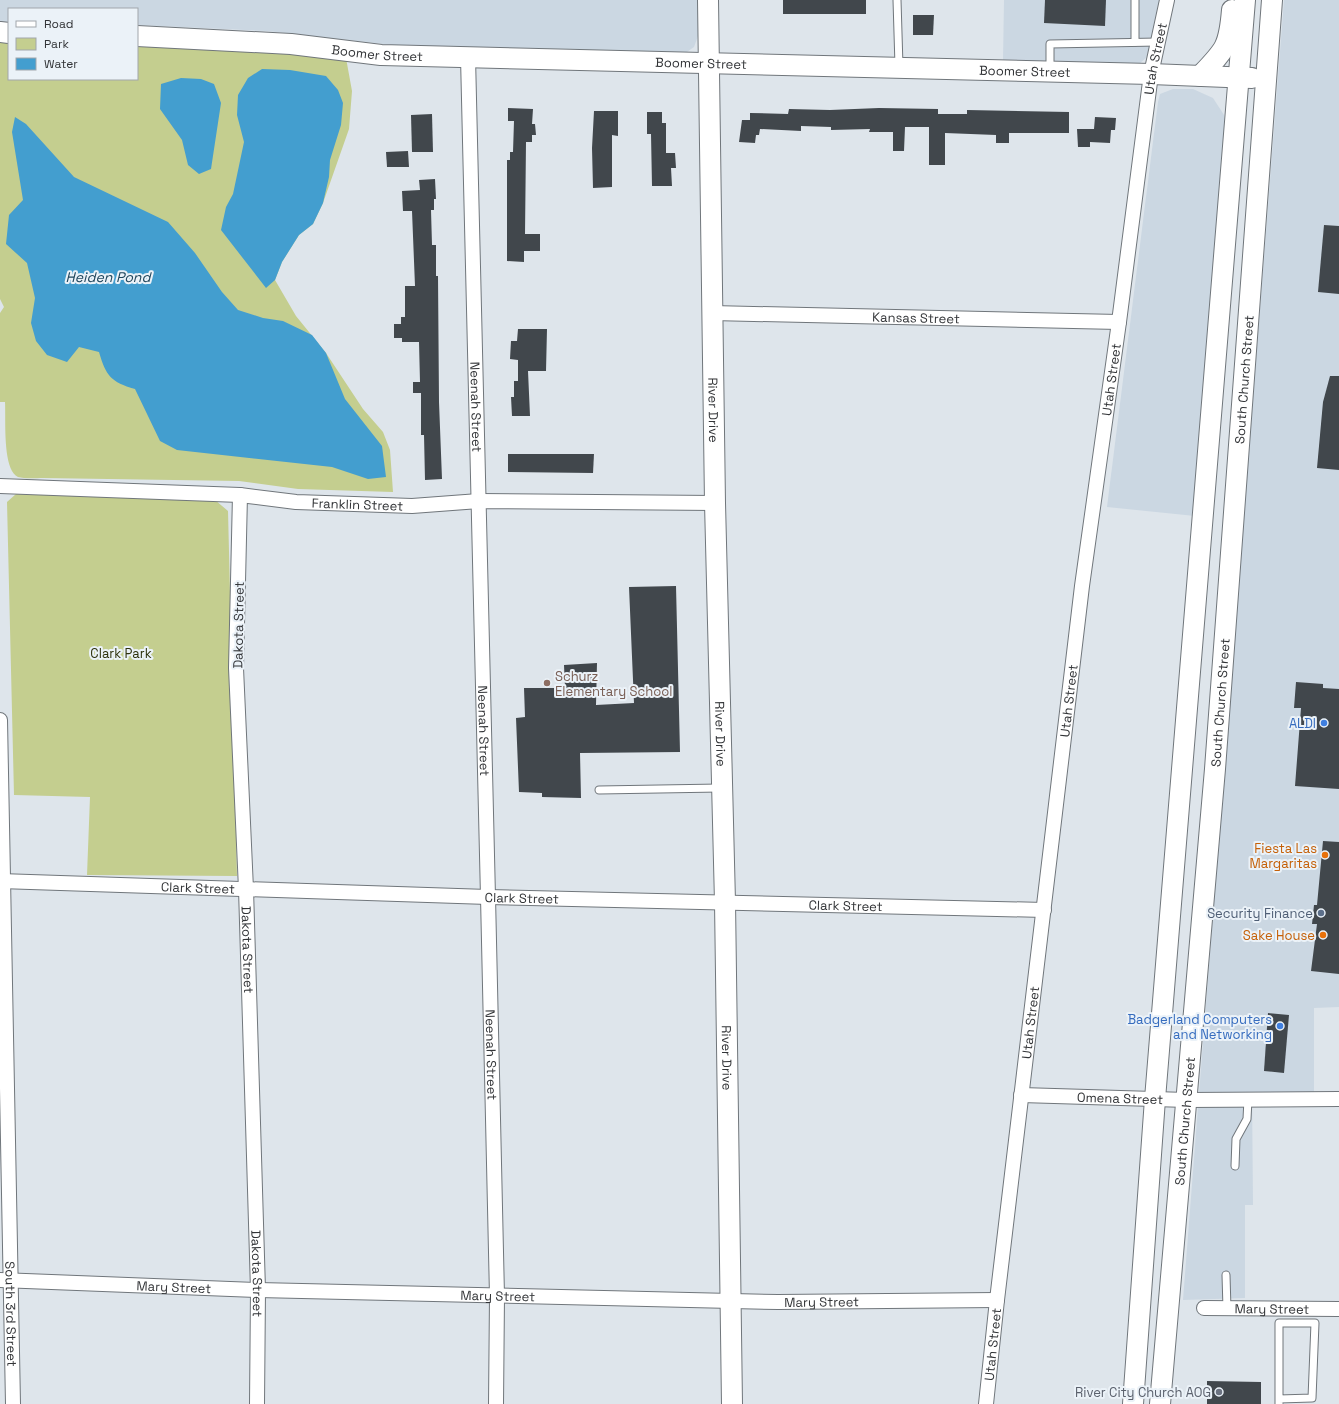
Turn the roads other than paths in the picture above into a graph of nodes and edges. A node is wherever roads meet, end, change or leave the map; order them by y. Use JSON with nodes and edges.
{"nodes":[{"id":1,"x":708,"y":0,"type":"edge"},
{"id":2,"x":897,"y":0,"type":"edge"},
{"id":3,"x":1135,"y":0,"type":"edge"},
{"id":4,"x":1167,"y":0,"type":"edge"},
{"id":5,"x":1233,"y":0,"type":"edge"},
{"id":6,"x":1245,"y":0,"type":"edge"},
{"id":7,"x":1272,"y":0,"type":"edge"},
{"id":8,"x":138,"y":36,"type":"edge"},
{"id":9,"x":1135,"y":42,"type":"junction"},
{"id":10,"x":1158,"y":42,"type":"junction"},
{"id":11,"x":468,"y":58,"type":"junction"},
{"id":12,"x":708,"y":64,"type":"junction"},
{"id":13,"x":899,"y":68,"type":"junction"},
{"id":14,"x":1050,"y":72,"type":"junction"},
{"id":15,"x":1151,"y":74,"type":"junction"},
{"id":16,"x":1200,"y":76,"type":"junction"},
{"id":17,"x":1239,"y":78,"type":"junction"},
{"id":18,"x":1266,"y":78,"type":"junction"},
{"id":19,"x":712,"y":313,"type":"junction"},
{"id":20,"x":1119,"y":322,"type":"junction"},
{"id":21,"x":0,"y":486,"type":"edge"},
{"id":22,"x":240,"y":495,"type":"junction"},
{"id":23,"x":479,"y":501,"type":"junction"},
{"id":24,"x":715,"y":503,"type":"junction"},
{"id":25,"x":0,"y":720,"type":"edge"},
{"id":26,"x":723,"y":788,"type":"junction"},
{"id":27,"x":599,"y":790,"type":"dead end"},
{"id":28,"x":1,"y":881,"type":"edge"},
{"id":29,"x":246,"y":889,"type":"junction"},
{"id":30,"x":488,"y":897,"type":"junction"},
{"id":31,"x":726,"y":902,"type":"junction"},
{"id":32,"x":1044,"y":910,"type":"junction"},
{"id":33,"x":1021,"y":1095,"type":"junction"},
{"id":34,"x":1155,"y":1099,"type":"junction"},
{"id":35,"x":1248,"y":1099,"type":"junction"},
{"id":36,"x":1339,"y":1099,"type":"edge"},
{"id":37,"x":1187,"y":1100,"type":"junction"},
{"id":38,"x":1235,"y":1166,"type":"dead end"},
{"id":39,"x":1226,"y":1275,"type":"dead end"},
{"id":40,"x":6,"y":1281,"type":"edge"},
{"id":41,"x":258,"y":1290,"type":"junction"},
{"id":42,"x":496,"y":1296,"type":"junction"},
{"id":43,"x":730,"y":1300,"type":"junction"},
{"id":44,"x":997,"y":1300,"type":"junction"},
{"id":45,"x":1204,"y":1308,"type":"dead end"},
{"id":46,"x":1227,"y":1308,"type":"junction"},
{"id":47,"x":1279,"y":1309,"type":"junction"},
{"id":48,"x":1316,"y":1309,"type":"junction"},
{"id":49,"x":1339,"y":1309,"type":"edge"},
{"id":50,"x":1279,"y":1323,"type":"junction"},
{"id":51,"x":1316,"y":1323,"type":"junction"},
{"id":52,"x":1279,"y":1402,"type":"edge"},
{"id":53,"x":13,"y":1404,"type":"edge"},
{"id":54,"x":258,"y":1404,"type":"edge"},
{"id":55,"x":496,"y":1404,"type":"edge"},
{"id":56,"x":732,"y":1404,"type":"edge"},
{"id":57,"x":986,"y":1404,"type":"edge"},
{"id":58,"x":1133,"y":1404,"type":"edge"},
{"id":59,"x":1160,"y":1404,"type":"edge"}],
"edges":[{"from":1,"to":12,"type":"main road","name":"River Drive"},
{"from":2,"to":13,"type":"lane"},
{"from":3,"to":9,"type":"lane"},
{"from":4,"to":10,"type":"street","name":"Utah Street"},
{"from":5,"to":16,"type":"main road"},
{"from":6,"to":17,"type":"main road"},
{"from":7,"to":18,"type":"main road","name":"South Church Street"},
{"from":8,"to":11,"type":"main road","name":"Boomer Street"},
{"from":9,"to":10,"type":"lane"},
{"from":9,"to":14,"type":"lane"},
{"from":10,"to":15,"type":"street","name":"Utah Street"},
{"from":11,"to":12,"type":"main road","name":"Boomer Street"},
{"from":11,"to":23,"type":"street","name":"Neenah Street"},
{"from":12,"to":13,"type":"main road","name":"Boomer Street"},
{"from":12,"to":19,"type":"main road","name":"River Drive"},
{"from":13,"to":14,"type":"main road","name":"Boomer Street"},
{"from":14,"to":15,"type":"main road","name":"Boomer Street"},
{"from":15,"to":16,"type":"main road","name":"Boomer Street"},
{"from":15,"to":20,"type":"street","name":"Utah Street"},
{"from":16,"to":17,"type":"main road","name":"Boomer Street"},
{"from":17,"to":18,"type":"main road","name":"Boomer Street"},
{"from":17,"to":34,"type":"main road"},
{"from":18,"to":37,"type":"main road","name":"South Church Street"},
{"from":19,"to":20,"type":"street","name":"Kansas Street"},
{"from":19,"to":24,"type":"main road","name":"River Drive"},
{"from":20,"to":32,"type":"street","name":"Utah Street"},
{"from":21,"to":22,"type":"street","name":"Franklin Street"},
{"from":22,"to":23,"type":"street","name":"Franklin Street"},
{"from":22,"to":29,"type":"street","name":"Dakota Street"},
{"from":23,"to":24,"type":"street","name":"Franklin Street"},
{"from":23,"to":30,"type":"street","name":"Neenah Street"},
{"from":24,"to":26,"type":"main road","name":"River Drive"},
{"from":25,"to":28,"type":"street","name":"South 3rd Street"},
{"from":26,"to":27,"type":"lane"},
{"from":26,"to":31,"type":"main road","name":"River Drive"},
{"from":28,"to":29,"type":"street","name":"Clark Street"},
{"from":28,"to":40,"type":"street","name":"South 3rd Street"},
{"from":29,"to":30,"type":"street","name":"Clark Street"},
{"from":29,"to":41,"type":"street","name":"Dakota Street"},
{"from":30,"to":31,"type":"street","name":"Clark Street"},
{"from":30,"to":42,"type":"street","name":"Neenah Street"},
{"from":31,"to":32,"type":"street","name":"Clark Street"},
{"from":31,"to":43,"type":"main road","name":"River Drive"},
{"from":32,"to":33,"type":"street","name":"Utah Street"},
{"from":33,"to":34,"type":"street","name":"Omena Street"},
{"from":33,"to":44,"type":"street","name":"Utah Street"},
{"from":34,"to":37,"type":"street","name":"Omena Street"},
{"from":34,"to":58,"type":"main road"},
{"from":35,"to":36,"type":"street","name":"Omena Street"},
{"from":35,"to":37,"type":"street","name":"Omena Street"},
{"from":35,"to":38,"type":"lane"},
{"from":37,"to":59,"type":"main road","name":"South Church Street"},
{"from":39,"to":46,"type":"lane"},
{"from":40,"to":41,"type":"street","name":"Mary Street"},
{"from":40,"to":53,"type":"street","name":"South 3rd Street"},
{"from":41,"to":42,"type":"street","name":"Mary Street"},
{"from":41,"to":54,"type":"street","name":"Dakota Street"},
{"from":42,"to":43,"type":"street","name":"Mary Street"},
{"from":42,"to":55,"type":"street","name":"Neenah Street"},
{"from":43,"to":44,"type":"street","name":"Mary Street"},
{"from":43,"to":56,"type":"main road","name":"River Drive"},
{"from":44,"to":57,"type":"street","name":"Utah Street"},
{"from":45,"to":46,"type":"street","name":"Mary Street"},
{"from":46,"to":47,"type":"street","name":"Mary Street"},
{"from":47,"to":48,"type":"street","name":"Mary Street"},
{"from":47,"to":50,"type":"lane"},
{"from":48,"to":49,"type":"street","name":"Mary Street"},
{"from":48,"to":51,"type":"lane"},
{"from":50,"to":51,"type":"lane"},
{"from":50,"to":52,"type":"lane"},
{"from":51,"to":52,"type":"lane"}]}
